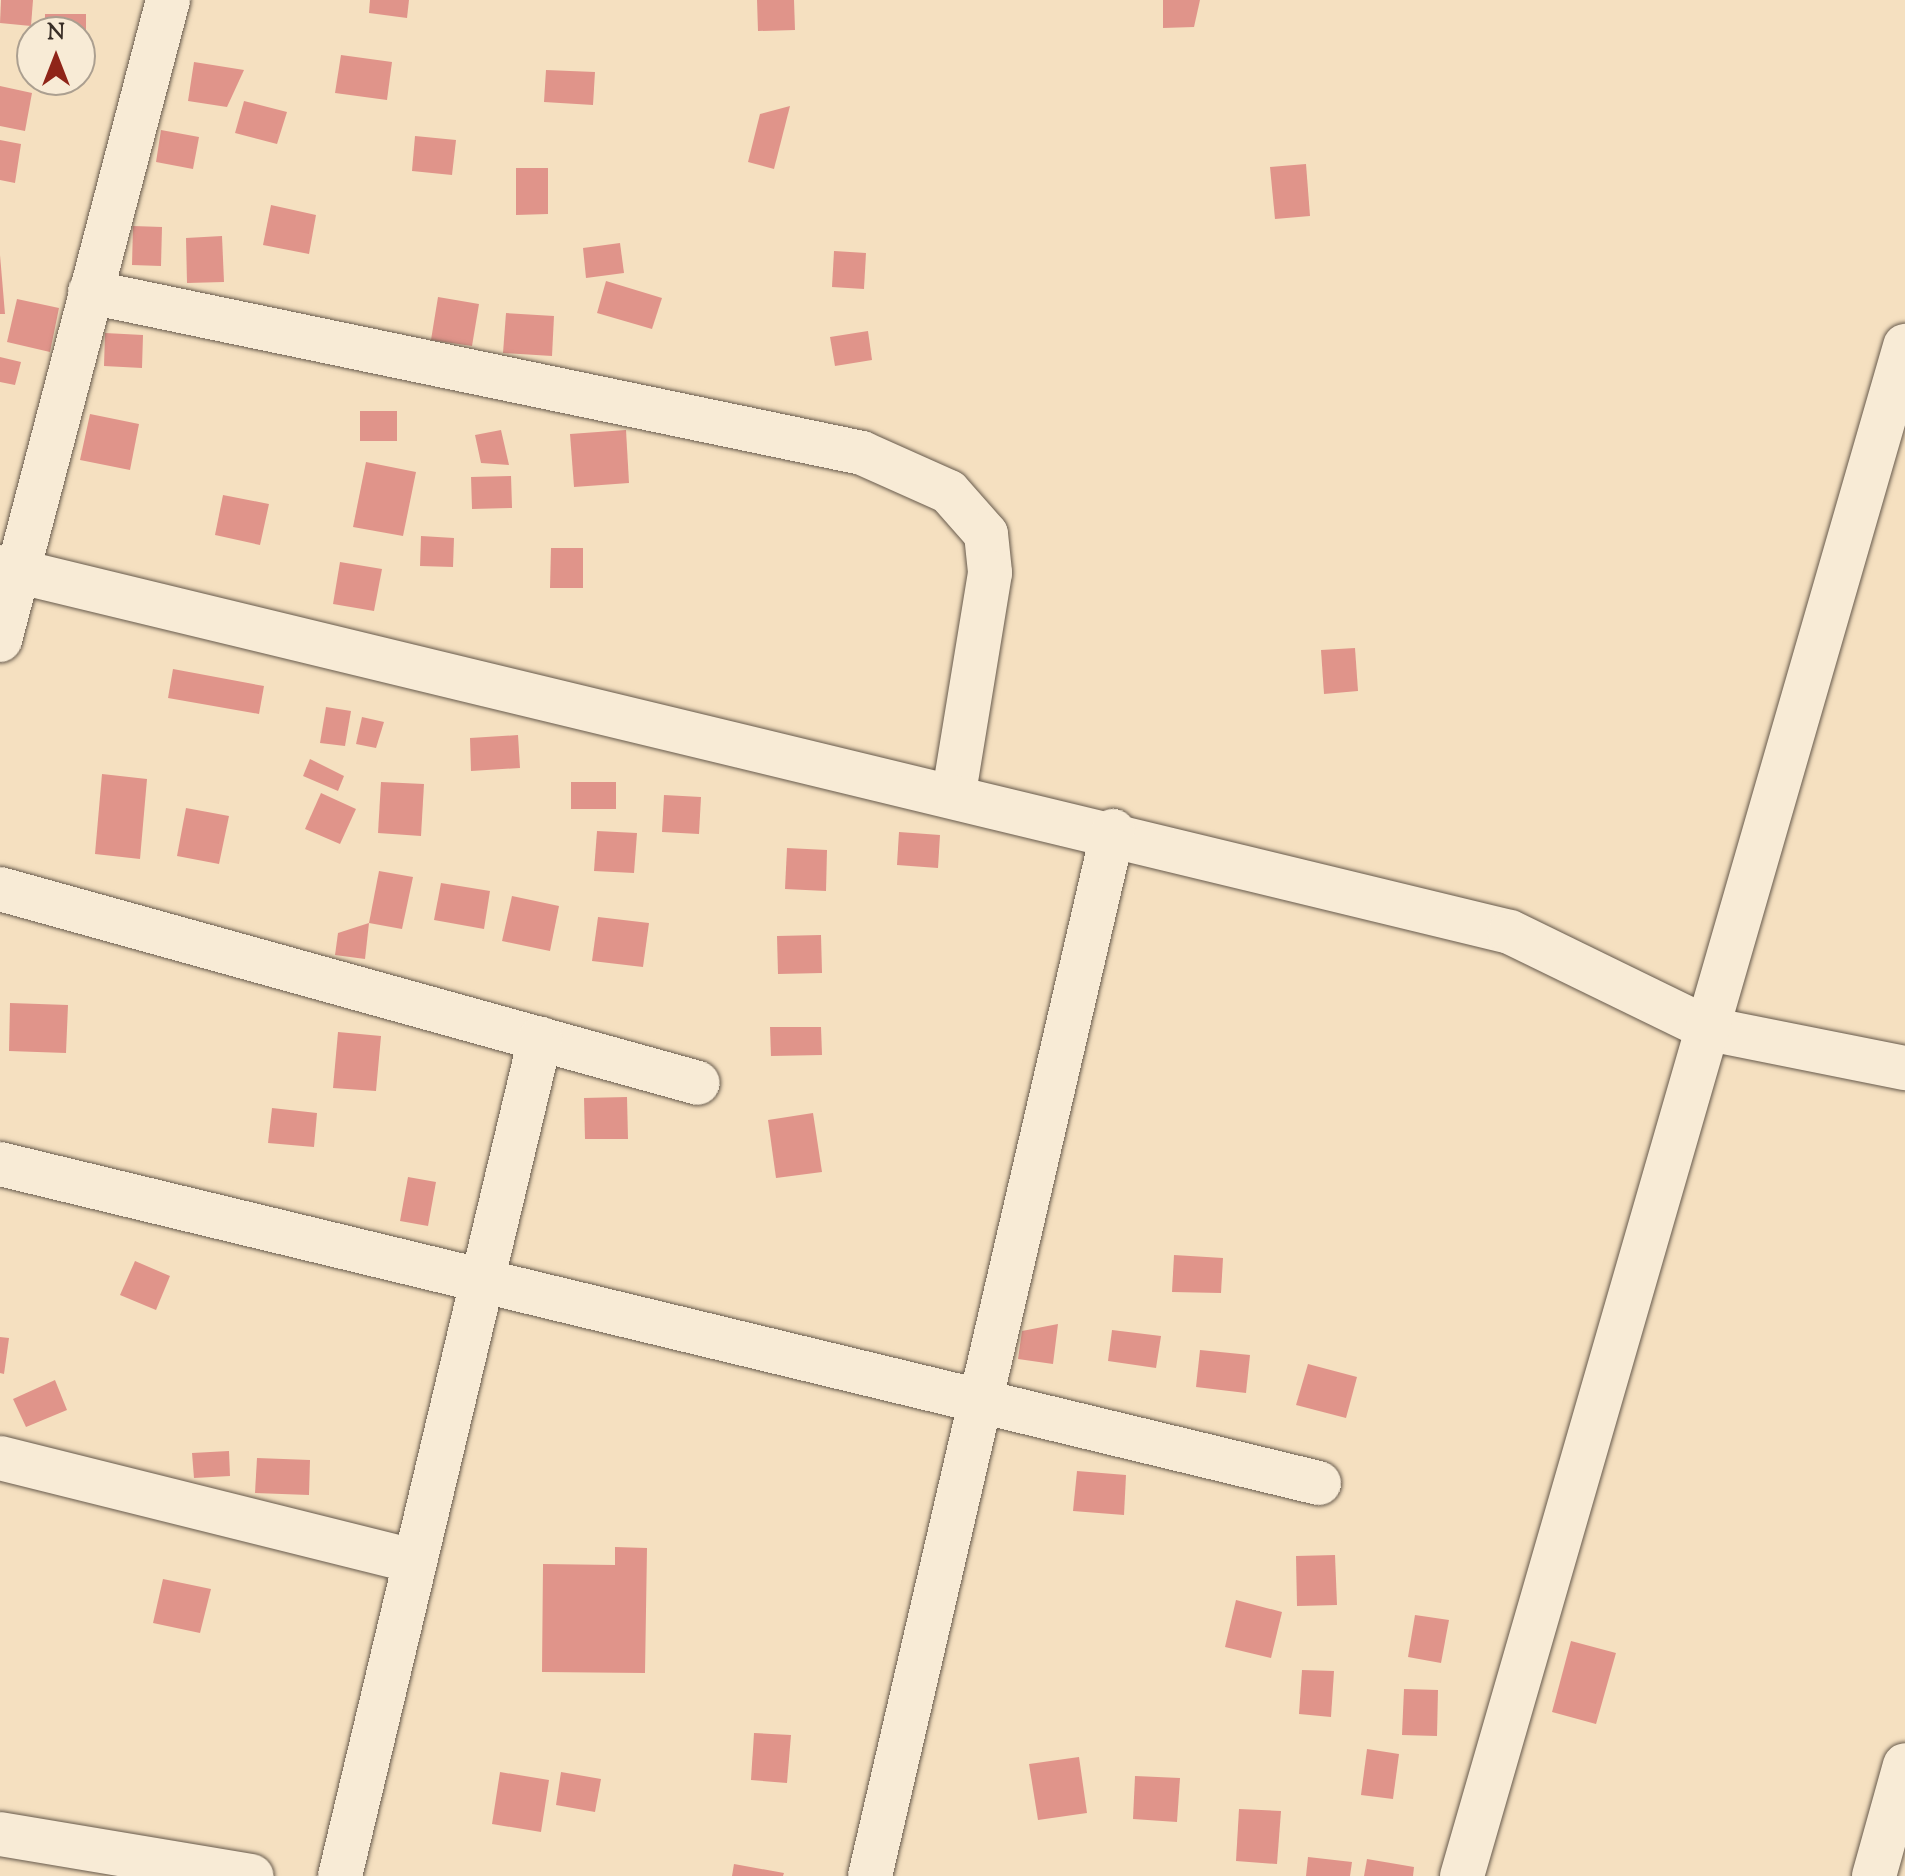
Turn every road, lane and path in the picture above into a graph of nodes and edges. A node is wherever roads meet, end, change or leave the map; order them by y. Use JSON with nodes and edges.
{"nodes":[{"id":1,"x":168,"y":0,"type":"edge"},
{"id":2,"x":90,"y":292,"type":"junction"},
{"id":3,"x":1905,"y":346,"type":"edge"},
{"id":4,"x":7,"y":569,"type":"edge"},
{"id":5,"x":0,"y":640,"type":"edge"},
{"id":6,"x":954,"y":793,"type":"junction"},
{"id":7,"x":1113,"y":831,"type":"junction"},
{"id":8,"x":0,"y":889,"type":"edge"},
{"id":9,"x":1709,"y":1029,"type":"junction"},
{"id":10,"x":540,"y":1039,"type":"junction"},
{"id":11,"x":1905,"y":1068,"type":"edge"},
{"id":12,"x":698,"y":1083,"type":"dead end"},
{"id":13,"x":0,"y":1164,"type":"edge"},
{"id":14,"x":482,"y":1285,"type":"junction"},
{"id":15,"x":983,"y":1398,"type":"junction"},
{"id":16,"x":0,"y":1458,"type":"edge"},
{"id":17,"x":1319,"y":1483,"type":"dead end"},
{"id":18,"x":410,"y":1560,"type":"junction"},
{"id":19,"x":1905,"y":1765,"type":"edge"},
{"id":20,"x":0,"y":1834,"type":"edge"},
{"id":21,"x":252,"y":1876,"type":"edge"},
{"id":22,"x":340,"y":1876,"type":"edge"},
{"id":23,"x":870,"y":1876,"type":"edge"},
{"id":24,"x":1462,"y":1876,"type":"edge"},
{"id":25,"x":1874,"y":1876,"type":"edge"}],
"edges":[{"from":1,"to":2,"type":"street"},
{"from":2,"to":4,"type":"street"},
{"from":2,"to":6,"type":"street"},
{"from":3,"to":9,"type":"street"},
{"from":4,"to":5,"type":"street"},
{"from":4,"to":6,"type":"street"},
{"from":6,"to":7,"type":"street"},
{"from":7,"to":9,"type":"street"},
{"from":7,"to":15,"type":"street"},
{"from":8,"to":10,"type":"street"},
{"from":9,"to":11,"type":"street"},
{"from":9,"to":24,"type":"street"},
{"from":10,"to":12,"type":"street"},
{"from":10,"to":14,"type":"street"},
{"from":13,"to":14,"type":"street"},
{"from":14,"to":15,"type":"street"},
{"from":14,"to":18,"type":"street"},
{"from":15,"to":17,"type":"street"},
{"from":15,"to":23,"type":"street"},
{"from":16,"to":18,"type":"street"},
{"from":18,"to":22,"type":"street"},
{"from":19,"to":25,"type":"street"},
{"from":20,"to":21,"type":"street"}]}
